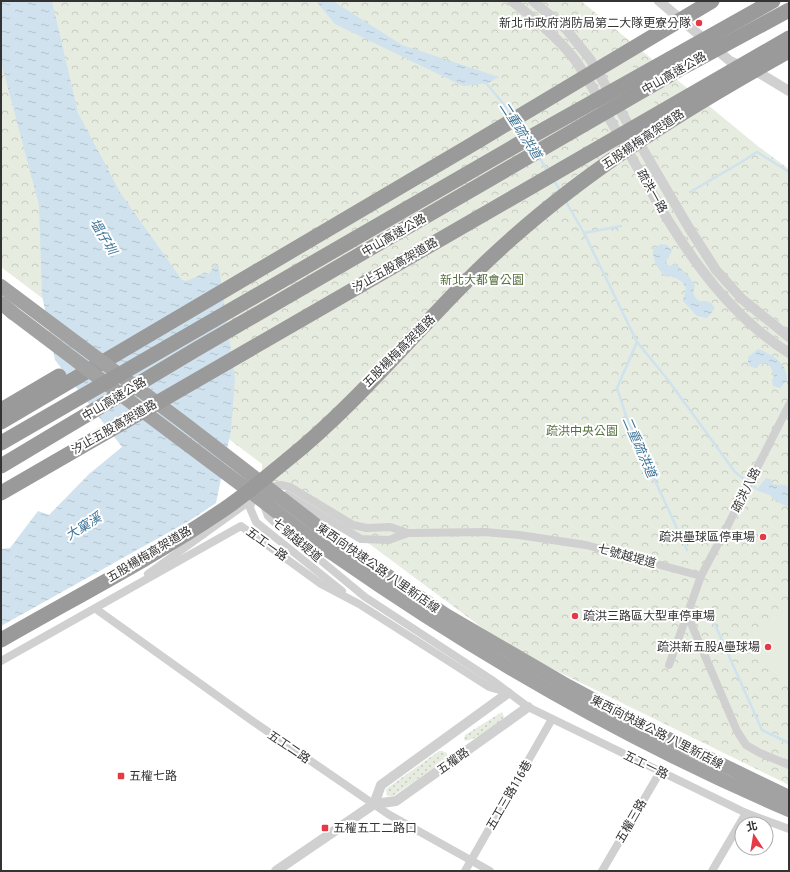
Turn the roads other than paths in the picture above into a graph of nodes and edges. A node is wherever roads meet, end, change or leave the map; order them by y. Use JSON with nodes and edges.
{"nodes":[{"id":1,"x":512,"y":1,"type":"edge"},
{"id":2,"x":533,"y":1,"type":"edge"},
{"id":3,"x":659,"y":1,"type":"edge"},
{"id":4,"x":712,"y":1,"type":"edge"},
{"id":5,"x":773,"y":1,"type":"edge"},
{"id":6,"x":789,"y":10,"type":"edge"},
{"id":7,"x":789,"y":38,"type":"edge"},
{"id":8,"x":789,"y":51,"type":"edge"},
{"id":9,"x":789,"y":91,"type":"edge"},
{"id":10,"x":478,"y":141,"type":"junction"},
{"id":11,"x":1,"y":286,"type":"edge"},
{"id":12,"x":1,"y":304,"type":"edge"},
{"id":13,"x":789,"y":338,"type":"edge"},
{"id":14,"x":789,"y":353,"type":"edge"},
{"id":15,"x":789,"y":405,"type":"edge"},
{"id":16,"x":1,"y":410,"type":"edge"},
{"id":17,"x":1,"y":422,"type":"edge"},
{"id":18,"x":1,"y":443,"type":"edge"},
{"id":19,"x":1,"y":466,"type":"edge"},
{"id":20,"x":1,"y":493,"type":"edge"},
{"id":21,"x":252,"y":499,"type":"junction"},
{"id":22,"x":408,"y":533,"type":"junction"},
{"id":23,"x":700,"y":576,"type":"junction"},
{"id":24,"x":365,"y":597,"type":"joint"},
{"id":25,"x":110,"y":601,"type":"junction"},
{"id":26,"x":359,"y":604,"type":"junction"},
{"id":27,"x":96,"y":609,"type":"junction"},
{"id":28,"x":687,"y":614,"type":"junction"},
{"id":29,"x":1,"y":640,"type":"edge"},
{"id":30,"x":1,"y":662,"type":"edge"},
{"id":31,"x":669,"y":665,"type":"dead end"},
{"id":32,"x":508,"y":693,"type":"junction"},
{"id":33,"x":528,"y":707,"type":"junction"},
{"id":34,"x":552,"y":719,"type":"junction"},
{"id":35,"x":789,"y":765,"type":"edge"},
{"id":36,"x":660,"y":772,"type":"junction"},
{"id":37,"x":789,"y":797,"type":"edge"},
{"id":38,"x":374,"y":804,"type":"junction"},
{"id":39,"x":789,"y":810,"type":"edge"},
{"id":40,"x":746,"y":813,"type":"junction"},
{"id":41,"x":789,"y":829,"type":"edge"},
{"id":42,"x":471,"y":860,"type":"junction"},
{"id":43,"x":276,"y":871,"type":"edge"},
{"id":44,"x":465,"y":871,"type":"edge"},
{"id":45,"x":490,"y":871,"type":"edge"},
{"id":46,"x":602,"y":871,"type":"edge"},
{"id":47,"x":712,"y":871,"type":"edge"}],
"edges":[{"from":1,"to":14,"type":"street","name":"疏洪一路"},
{"from":2,"to":13,"type":"street","name":"疏洪一路"},
{"from":3,"to":9,"type":"street"},
{"from":4,"to":10,"type":"highway","bridge":true},
{"from":5,"to":18,"type":"highway","name":"中山高速公路","bridge":true},
{"from":6,"to":19,"type":"highway","name":"中山高速公路","bridge":true},
{"from":7,"to":20,"type":"highway","name":"汐止五股高架道路","bridge":true},
{"from":8,"to":29,"type":"highway","name":"五股楊梅高架道路","bridge":true},
{"from":10,"to":16,"type":"highway","bridge":true},
{"from":10,"to":17,"type":"highway","bridge":true},
{"from":11,"to":37,"type":"highway","name":"東西向快速公路 八里新店線","bridge":true},
{"from":12,"to":39,"type":"highway","name":"東西向快速公路 八里新店線","bridge":true},
{"from":15,"to":23,"type":"street","name":"疏洪八路"},
{"from":21,"to":22,"type":"street","name":"七號越堤道"},
{"from":21,"to":25,"type":"street","name":"七號越堤道"},
{"from":21,"to":26,"type":"street","name":"七號越堤道"},
{"from":22,"to":23,"type":"street","name":"七號越堤道"},
{"from":22,"to":24,"type":"street","name":"七號越堤道"},
{"from":23,"to":28,"type":"street","name":"疏洪八路"},
{"from":24,"to":32,"type":"street","name":"五工一路"},
{"from":25,"to":26,"type":"street","name":"五工一路"},
{"from":25,"to":27,"type":"street","name":"五工一路"},
{"from":26,"to":32,"type":"street","name":"五工一路"},
{"from":27,"to":30,"type":"street","name":"五工一路"},
{"from":27,"to":38,"type":"street","name":"五工二路"},
{"from":28,"to":31,"type":"street","name":"疏洪八路"},
{"from":28,"to":35,"type":"street"},
{"from":32,"to":33,"type":"street","name":"五工一路"},
{"from":32,"to":38,"type":"street","name":"五權路"},
{"from":33,"to":34,"type":"street","name":"五工一路"},
{"from":33,"to":38,"type":"street","name":"五權路"},
{"from":34,"to":36,"type":"street","name":"五工一路"},
{"from":34,"to":42,"type":"street","name":"五工三路116巷"},
{"from":36,"to":40,"type":"street","name":"五工一路"},
{"from":36,"to":46,"type":"street","name":"五權三路"},
{"from":38,"to":42,"type":"street","name":"五工二路"},
{"from":38,"to":43,"type":"street","name":"五權路"},
{"from":40,"to":41,"type":"street","name":"五工一路"},
{"from":40,"to":47,"type":"street"},
{"from":42,"to":44,"type":"street","name":"五工三路116巷"},
{"from":42,"to":45,"type":"street","name":"五工二路"}]}
